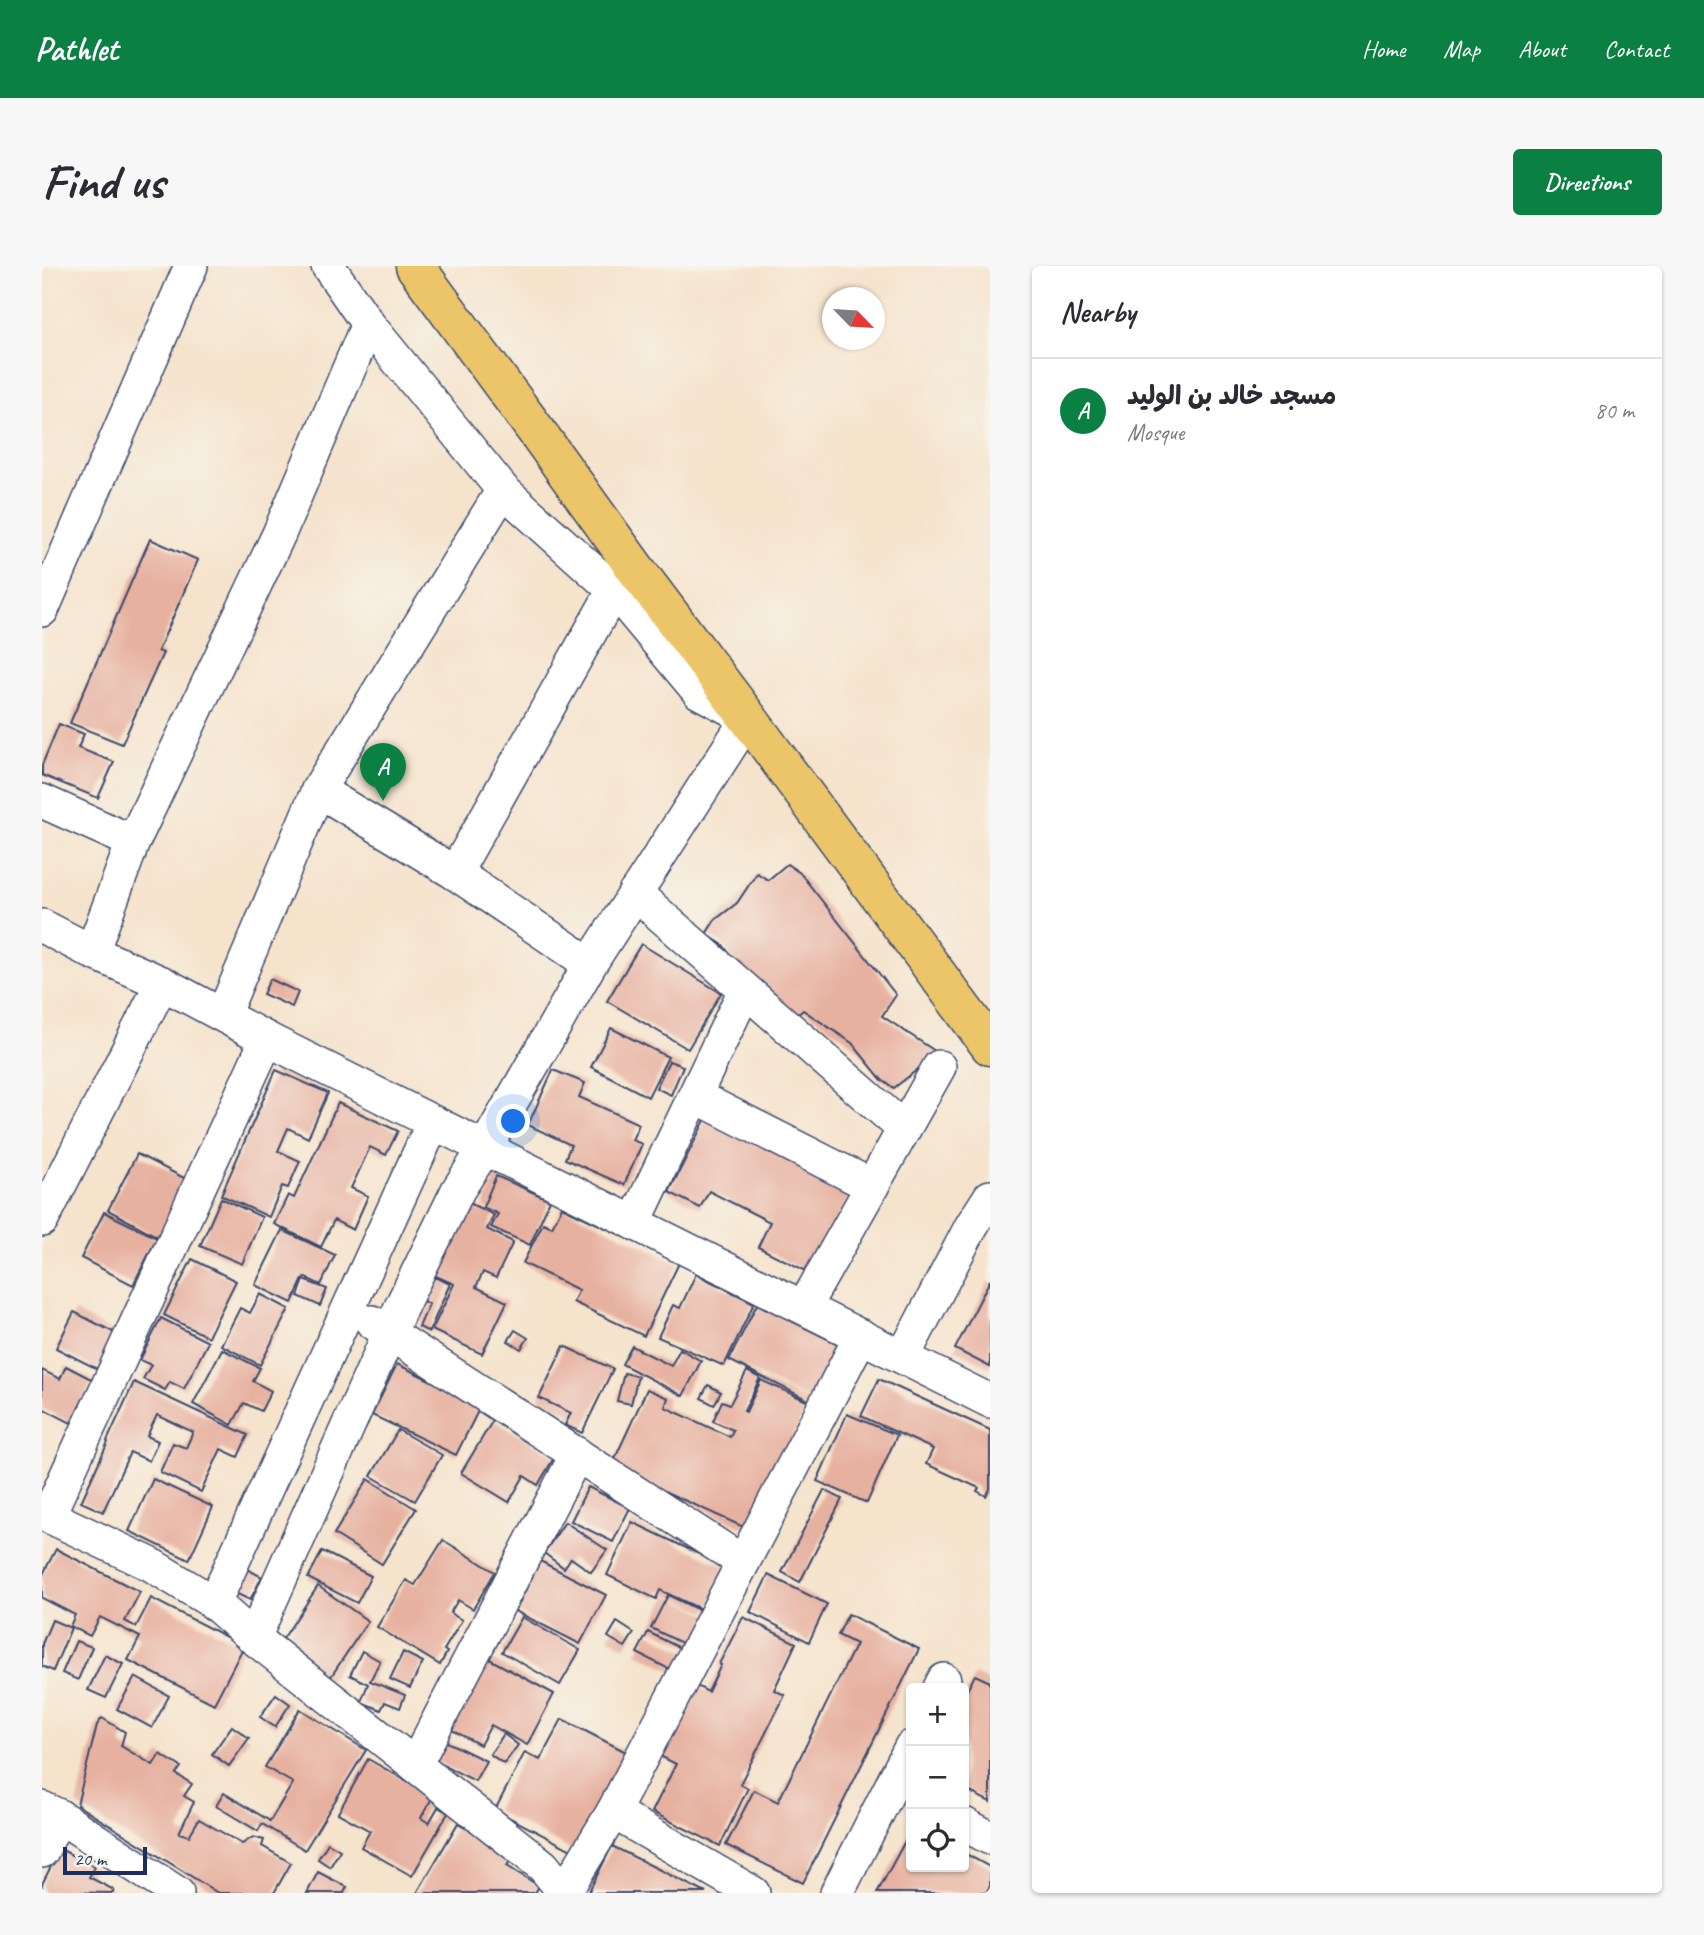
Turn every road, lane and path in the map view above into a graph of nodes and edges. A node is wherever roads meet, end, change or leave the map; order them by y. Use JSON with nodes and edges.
{"nodes":[{"id":1,"x":191,"y":266,"type":"edge"},
{"id":2,"x":328,"y":266,"type":"edge"},
{"id":3,"x":415,"y":266,"type":"edge"},
{"id":4,"x":368,"y":324,"type":"junction"},
{"id":5,"x":503,"y":489,"type":"junction"},
{"id":6,"x":614,"y":590,"type":"junction"},
{"id":7,"x":42,"y":610,"type":"edge"},
{"id":8,"x":748,"y":718,"type":"junction"},
{"id":9,"x":318,"y":790,"type":"junction"},
{"id":10,"x":42,"y":801,"type":"edge"},
{"id":11,"x":133,"y":842,"type":"junction"},
{"id":12,"x":455,"y":873,"type":"junction"},
{"id":13,"x":635,"y":893,"type":"junction"},
{"id":14,"x":42,"y":926,"type":"edge"},
{"id":15,"x":92,"y":952,"type":"junction"},
{"id":16,"x":590,"y":964,"type":"junction"},
{"id":17,"x":162,"y":983,"type":"junction"},
{"id":18,"x":745,"y":990,"type":"junction"},
{"id":19,"x":223,"y":1015,"type":"junction"},
{"id":20,"x":267,"y":1039,"type":"junction"},
{"id":21,"x":990,"y":1046,"type":"edge"},
{"id":22,"x":939,"y":1067,"type":"dead end"},
{"id":23,"x":695,"y":1096,"type":"junction"},
{"id":24,"x":433,"y":1123,"type":"junction"},
{"id":25,"x":904,"y":1129,"type":"junction"},
{"id":26,"x":485,"y":1148,"type":"junction"},
{"id":27,"x":872,"y":1186,"type":"junction"},
{"id":28,"x":990,"y":1197,"type":"edge"},
{"id":29,"x":42,"y":1220,"type":"edge"},
{"id":30,"x":634,"y":1223,"type":"junction"},
{"id":31,"x":347,"y":1307,"type":"junction"},
{"id":32,"x":804,"y":1307,"type":"junction"},
{"id":33,"x":389,"y":1333,"type":"junction"},
{"id":34,"x":861,"y":1336,"type":"junction"},
{"id":35,"x":903,"y":1357,"type":"junction"},
{"id":36,"x":990,"y":1401,"type":"edge"},
{"id":37,"x":577,"y":1454,"type":"junction"},
{"id":38,"x":45,"y":1514,"type":"edge"},
{"id":39,"x":743,"y":1562,"type":"junction"},
{"id":40,"x":214,"y":1604,"type":"junction"},
{"id":41,"x":254,"y":1638,"type":"junction"},
{"id":42,"x":415,"y":1765,"type":"junction"},
{"id":43,"x":906,"y":1771,"type":"edge"},
{"id":44,"x":902,"y":1791,"type":"edge"},
{"id":45,"x":51,"y":1812,"type":"edge"},
{"id":46,"x":612,"y":1812,"type":"junction"},
{"id":47,"x":969,"y":1827,"type":"edge"},
{"id":48,"x":990,"y":1838,"type":"edge"},
{"id":49,"x":42,"y":1851,"type":"edge"},
{"id":50,"x":177,"y":1893,"type":"edge"},
{"id":51,"x":564,"y":1893,"type":"edge"},
{"id":52,"x":753,"y":1893,"type":"edge"},
{"id":53,"x":837,"y":1893,"type":"edge"}],
"edges":[{"from":1,"to":7,"type":"street"},
{"from":2,"to":4,"type":"street"},
{"from":3,"to":8,"type":"main road"},
{"from":4,"to":5,"type":"street"},
{"from":4,"to":11,"type":"street"},
{"from":5,"to":6,"type":"street"},
{"from":5,"to":9,"type":"street"},
{"from":6,"to":8,"type":"street"},
{"from":6,"to":12,"type":"street"},
{"from":8,"to":13,"type":"street"},
{"from":8,"to":21,"type":"main road"},
{"from":9,"to":12,"type":"street"},
{"from":9,"to":19,"type":"street"},
{"from":10,"to":11,"type":"street"},
{"from":11,"to":15,"type":"street"},
{"from":12,"to":16,"type":"street"},
{"from":13,"to":16,"type":"street"},
{"from":13,"to":18,"type":"street"},
{"from":14,"to":15,"type":"street"},
{"from":15,"to":17,"type":"street"},
{"from":16,"to":26,"type":"street"},
{"from":17,"to":19,"type":"street"},
{"from":17,"to":29,"type":"street"},
{"from":18,"to":23,"type":"street"},
{"from":18,"to":25,"type":"street"},
{"from":19,"to":20,"type":"street"},
{"from":20,"to":24,"type":"street"},
{"from":20,"to":38,"type":"street"},
{"from":22,"to":25,"type":"street"},
{"from":23,"to":27,"type":"street"},
{"from":23,"to":30,"type":"street"},
{"from":24,"to":26,"type":"street"},
{"from":24,"to":31,"type":"street"},
{"from":25,"to":27,"type":"street"},
{"from":26,"to":30,"type":"street"},
{"from":26,"to":33,"type":"street"},
{"from":27,"to":32,"type":"street"},
{"from":28,"to":35,"type":"street"},
{"from":30,"to":32,"type":"street"},
{"from":31,"to":33,"type":"street"},
{"from":31,"to":40,"type":"street"},
{"from":32,"to":34,"type":"street"},
{"from":33,"to":37,"type":"street"},
{"from":33,"to":41,"type":"street"},
{"from":34,"to":35,"type":"street"},
{"from":34,"to":39,"type":"street"},
{"from":35,"to":36,"type":"street"},
{"from":37,"to":39,"type":"street"},
{"from":37,"to":42,"type":"street"},
{"from":38,"to":40,"type":"street"},
{"from":39,"to":46,"type":"street"},
{"from":40,"to":41,"type":"street"},
{"from":41,"to":42,"type":"street"},
{"from":42,"to":51,"type":"street"},
{"from":43,"to":44,"type":"street"},
{"from":44,"to":53,"type":"street"},
{"from":45,"to":49,"type":"street"},
{"from":45,"to":50,"type":"street"},
{"from":46,"to":51,"type":"street"},
{"from":46,"to":52,"type":"street"},
{"from":47,"to":48,"type":"street"}]}
